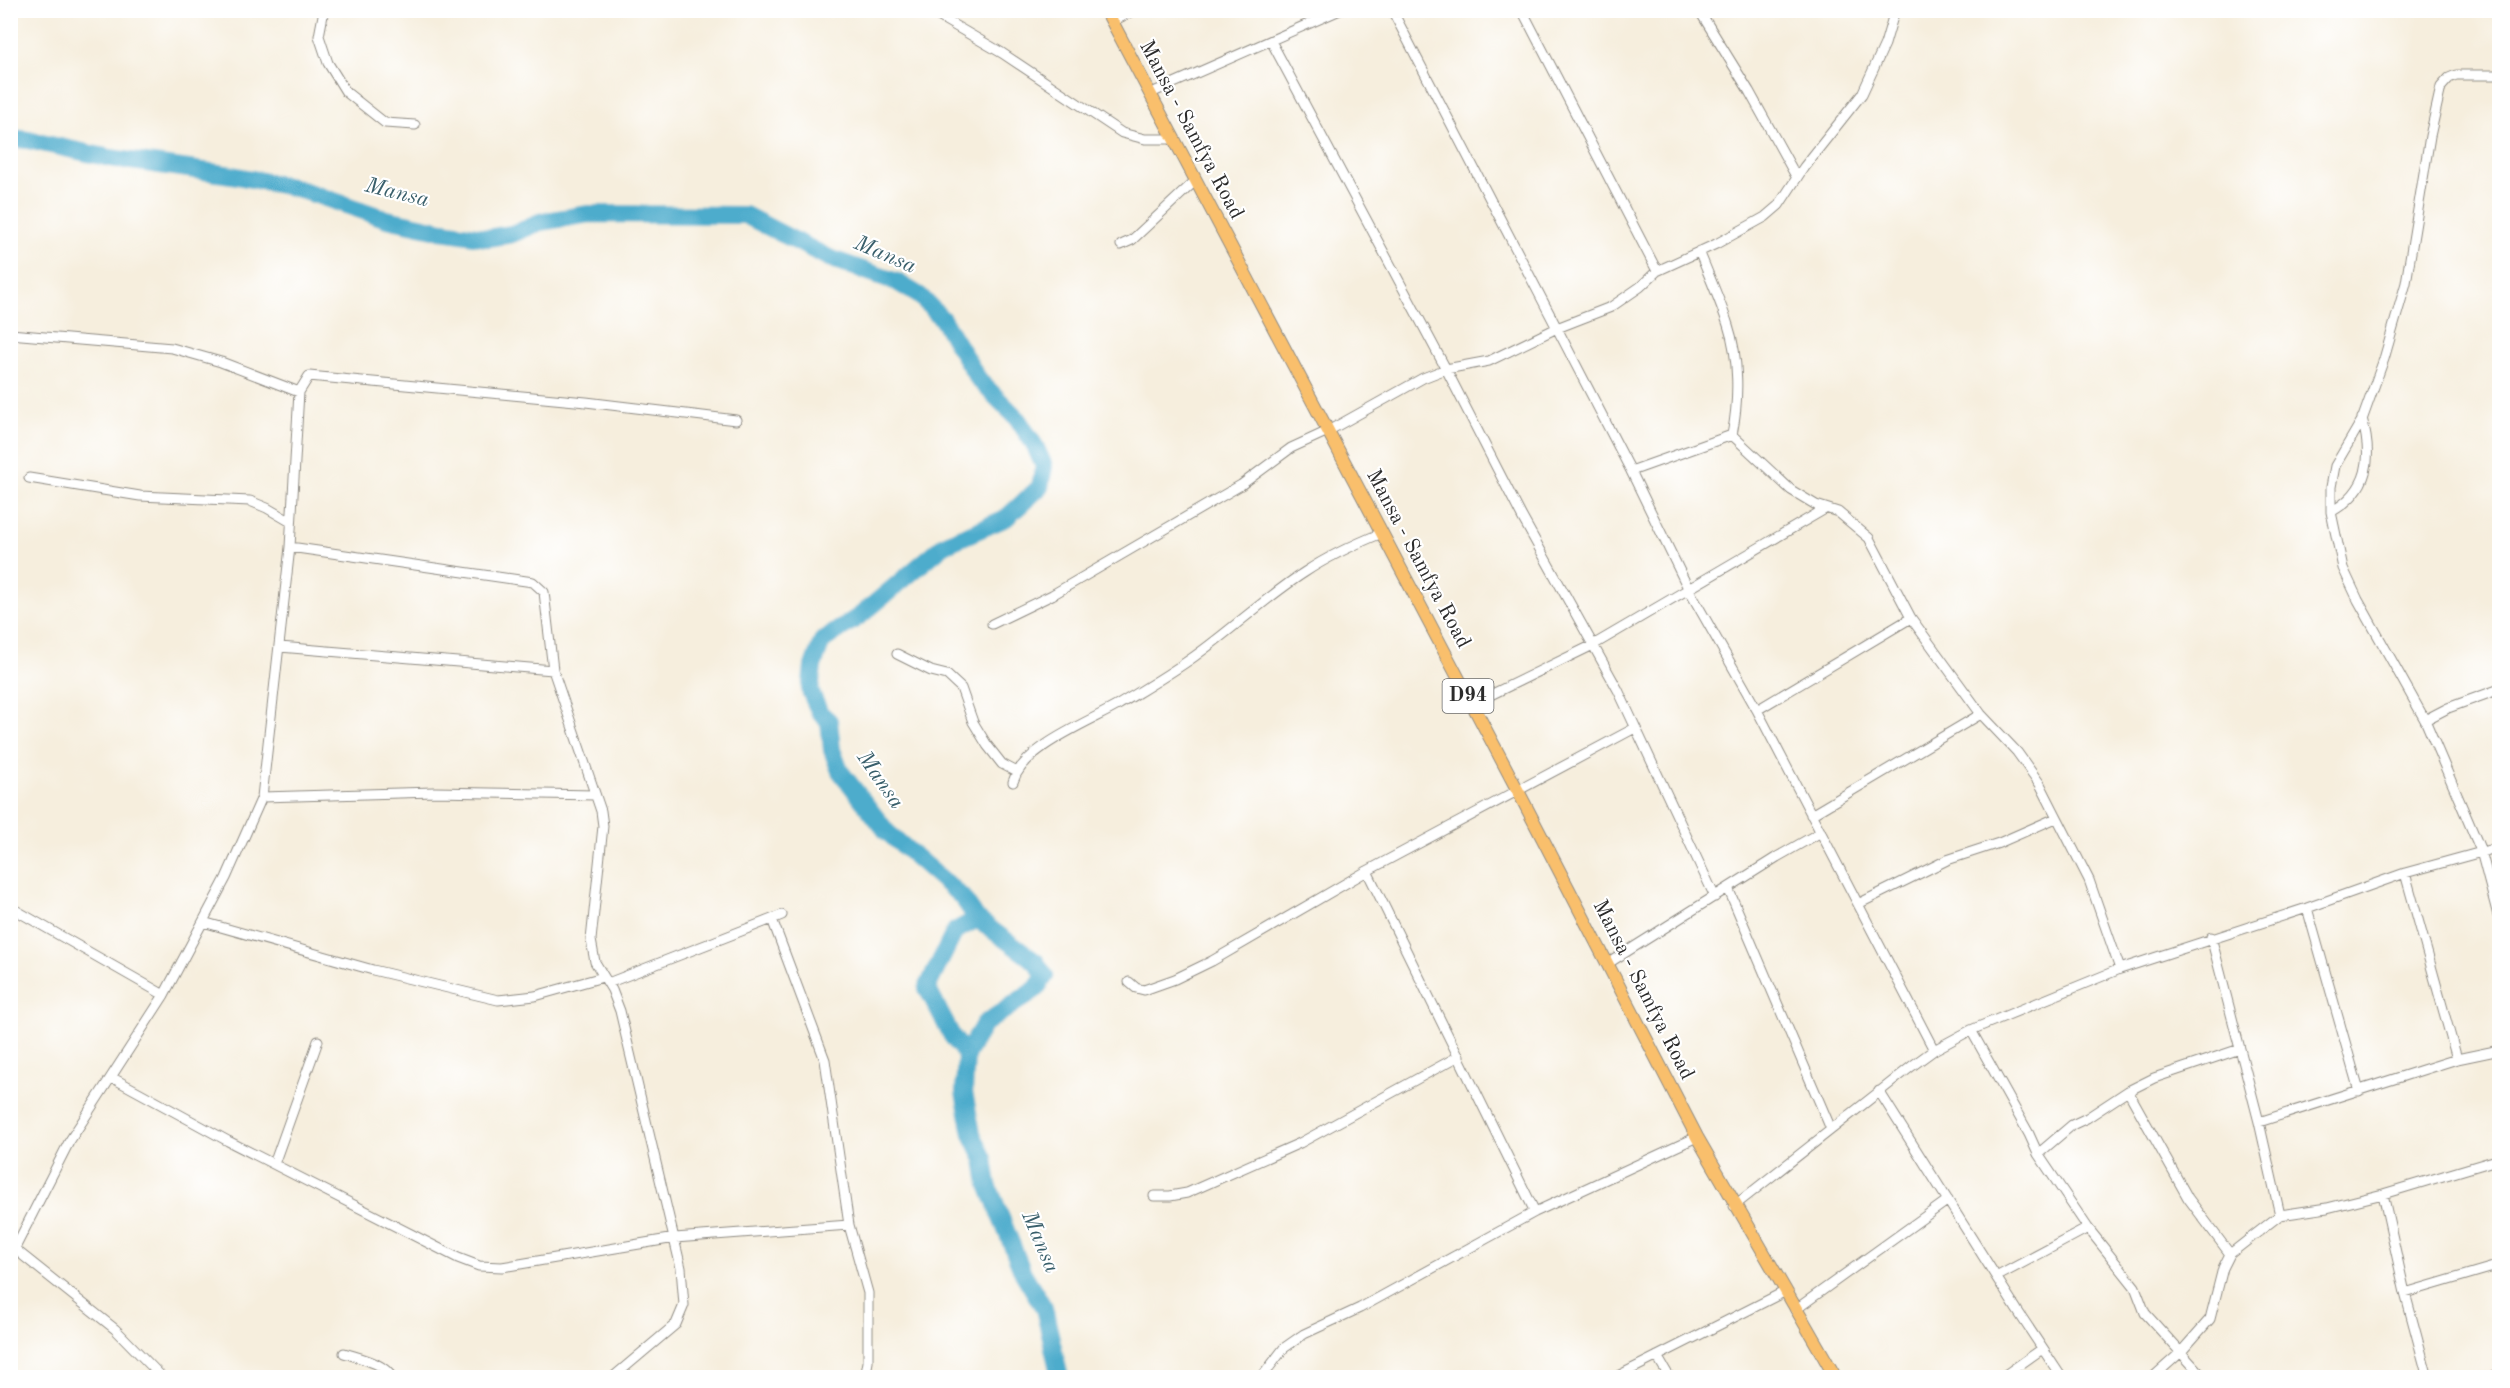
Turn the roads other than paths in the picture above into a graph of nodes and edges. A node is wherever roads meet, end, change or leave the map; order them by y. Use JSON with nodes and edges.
{"nodes":[{"id":1,"x":324,"y":10,"type":"edge"},
{"id":2,"x":928,"y":10,"type":"edge"},
{"id":3,"x":1106,"y":10,"type":"edge"},
{"id":4,"x":1134,"y":10,"type":"edge"},
{"id":5,"x":1340,"y":10,"type":"edge"},
{"id":6,"x":1392,"y":10,"type":"edge"},
{"id":7,"x":1522,"y":10,"type":"edge"},
{"id":8,"x":1699,"y":10,"type":"edge"},
{"id":9,"x":1896,"y":10,"type":"edge"},
{"id":10,"x":1112,"y":22,"type":"junction"},
{"id":11,"x":1270,"y":41,"type":"junction"},
{"id":12,"x":2499,"y":75,"type":"edge"},
{"id":13,"x":1149,"y":94,"type":"junction"},
{"id":14,"x":415,"y":125,"type":"dead end"},
{"id":15,"x":1172,"y":139,"type":"junction"},
{"id":16,"x":1797,"y":178,"type":"junction"},
{"id":17,"x":1195,"y":181,"type":"junction"},
{"id":18,"x":1121,"y":245,"type":"dead end"},
{"id":19,"x":1699,"y":251,"type":"junction"},
{"id":20,"x":1657,"y":271,"type":"junction"},
{"id":21,"x":1557,"y":328,"type":"junction"},
{"id":22,"x":10,"y":334,"type":"edge"},
{"id":23,"x":1446,"y":369,"type":"junction"},
{"id":24,"x":299,"y":392,"type":"junction"},
{"id":25,"x":2362,"y":418,"type":"junction"},
{"id":26,"x":736,"y":420,"type":"dead end"},
{"id":27,"x":1328,"y":431,"type":"junction"},
{"id":28,"x":1732,"y":435,"type":"junction"},
{"id":29,"x":1631,"y":471,"type":"junction"},
{"id":30,"x":29,"y":478,"type":"dead end"},
{"id":31,"x":1825,"y":509,"type":"junction"},
{"id":32,"x":2331,"y":512,"type":"junction"},
{"id":33,"x":291,"y":522,"type":"junction"},
{"id":34,"x":1382,"y":533,"type":"junction"},
{"id":35,"x":290,"y":547,"type":"junction"},
{"id":36,"x":1689,"y":590,"type":"junction"},
{"id":37,"x":1911,"y":618,"type":"junction"},
{"id":38,"x":992,"y":624,"type":"dead end"},
{"id":39,"x":1593,"y":645,"type":"junction"},
{"id":40,"x":280,"y":647,"type":"junction"},
{"id":41,"x":897,"y":654,"type":"dead end"},
{"id":42,"x":553,"y":670,"type":"junction"},
{"id":43,"x":2499,"y":689,"type":"edge"},
{"id":44,"x":1472,"y":704,"type":"junction"},
{"id":45,"x":1757,"y":710,"type":"junction"},
{"id":46,"x":1981,"y":714,"type":"junction"},
{"id":47,"x":2425,"y":720,"type":"junction"},
{"id":48,"x":1635,"y":728,"type":"junction"},
{"id":49,"x":1017,"y":772,"type":"junction"},
{"id":50,"x":1013,"y":782,"type":"dead end"},
{"id":51,"x":1518,"y":791,"type":"junction"},
{"id":52,"x":595,"y":795,"type":"junction"},
{"id":53,"x":262,"y":797,"type":"junction"},
{"id":54,"x":1811,"y":815,"type":"junction"},
{"id":55,"x":2056,"y":818,"type":"junction"},
{"id":56,"x":1821,"y":832,"type":"junction"},
{"id":57,"x":2499,"y":847,"type":"edge"},
{"id":58,"x":2481,"y":852,"type":"junction"},
{"id":59,"x":1367,"y":871,"type":"junction"},
{"id":60,"x":2405,"y":873,"type":"junction"},
{"id":61,"x":1728,"y":888,"type":"junction"},
{"id":62,"x":1714,"y":897,"type":"junction"},
{"id":63,"x":1858,"y":904,"type":"junction"},
{"id":64,"x":10,"y":907,"type":"edge"},
{"id":65,"x":2307,"y":908,"type":"junction"},
{"id":66,"x":782,"y":915,"type":"dead end"},
{"id":67,"x":772,"y":919,"type":"junction"},
{"id":68,"x":203,"y":922,"type":"junction"},
{"id":69,"x":2499,"y":923,"type":"edge"},
{"id":70,"x":2211,"y":938,"type":"junction"},
{"id":71,"x":1607,"y":964,"type":"junction"},
{"id":72,"x":2120,"y":969,"type":"junction"},
{"id":73,"x":606,"y":980,"type":"junction"},
{"id":74,"x":1129,"y":982,"type":"dead end"},
{"id":75,"x":164,"y":995,"type":"junction"},
{"id":76,"x":1971,"y":1030,"type":"junction"},
{"id":77,"x":318,"y":1041,"type":"dead end"},
{"id":78,"x":2240,"y":1049,"type":"junction"},
{"id":79,"x":1934,"y":1050,"type":"junction"},
{"id":80,"x":2499,"y":1050,"type":"edge"},
{"id":81,"x":1459,"y":1056,"type":"junction"},
{"id":82,"x":2457,"y":1059,"type":"junction"},
{"id":83,"x":111,"y":1077,"type":"junction"},
{"id":84,"x":2128,"y":1090,"type":"junction"},
{"id":85,"x":1879,"y":1091,"type":"junction"},
{"id":86,"x":2359,"y":1091,"type":"junction"},
{"id":87,"x":2259,"y":1122,"type":"junction"},
{"id":88,"x":1831,"y":1129,"type":"junction"},
{"id":89,"x":1697,"y":1137,"type":"junction"},
{"id":90,"x":2038,"y":1154,"type":"junction"},
{"id":91,"x":2499,"y":1159,"type":"edge"},
{"id":92,"x":274,"y":1164,"type":"junction"},
{"id":93,"x":2383,"y":1194,"type":"junction"},
{"id":94,"x":1154,"y":1196,"type":"dead end"},
{"id":95,"x":1948,"y":1200,"type":"junction"},
{"id":96,"x":1734,"y":1206,"type":"junction"},
{"id":97,"x":1535,"y":1212,"type":"junction"},
{"id":98,"x":2280,"y":1215,"type":"junction"},
{"id":99,"x":849,"y":1225,"type":"junction"},
{"id":100,"x":2088,"y":1228,"type":"junction"},
{"id":101,"x":675,"y":1238,"type":"junction"},
{"id":102,"x":12,"y":1249,"type":"edge"},
{"id":103,"x":2230,"y":1254,"type":"junction"},
{"id":104,"x":2499,"y":1265,"type":"edge"},
{"id":105,"x":1998,"y":1276,"type":"junction"},
{"id":106,"x":1784,"y":1292,"type":"junction"},
{"id":107,"x":2405,"y":1293,"type":"junction"},
{"id":108,"x":1795,"y":1310,"type":"junction"},
{"id":109,"x":2042,"y":1349,"type":"junction"},
{"id":110,"x":344,"y":1353,"type":"dead end"},
{"id":111,"x":2180,"y":1353,"type":"junction"},
{"id":112,"x":1657,"y":1356,"type":"junction"},
{"id":113,"x":2499,"y":1373,"type":"edge"},
{"id":114,"x":164,"y":1377,"type":"edge"},
{"id":115,"x":392,"y":1377,"type":"edge"},
{"id":116,"x":612,"y":1377,"type":"edge"},
{"id":117,"x":865,"y":1377,"type":"edge"},
{"id":118,"x":1261,"y":1377,"type":"edge"},
{"id":119,"x":1614,"y":1377,"type":"edge"},
{"id":120,"x":1670,"y":1377,"type":"edge"},
{"id":121,"x":1836,"y":1377,"type":"edge"},
{"id":122,"x":2001,"y":1377,"type":"edge"},
{"id":123,"x":2062,"y":1377,"type":"edge"},
{"id":124,"x":2152,"y":1377,"type":"edge"},
{"id":125,"x":2204,"y":1377,"type":"edge"},
{"id":126,"x":2428,"y":1377,"type":"edge"},
{"id":127,"x":2488,"y":1377,"type":"edge"}],
"edges":[{"from":1,"to":14,"type":"street"},
{"from":2,"to":15,"type":"street"},
{"from":3,"to":10,"type":"main road","name":"Mansa - Samfya Road","number":"D94"},
{"from":4,"to":10,"type":"street"},
{"from":5,"to":11,"type":"street"},
{"from":6,"to":21,"type":"street"},
{"from":7,"to":20,"type":"street"},
{"from":8,"to":16,"type":"street"},
{"from":9,"to":16,"type":"street"},
{"from":10,"to":13,"type":"main road","name":"Mansa - Samfya Road","number":"D94"},
{"from":11,"to":13,"type":"street"},
{"from":11,"to":23,"type":"street"},
{"from":12,"to":25,"type":"street"},
{"from":13,"to":15,"type":"main road","name":"Mansa - Samfya Road","number":"D94"},
{"from":15,"to":17,"type":"main road","name":"Mansa - Samfya Road","number":"D94"},
{"from":16,"to":19,"type":"street"},
{"from":17,"to":18,"type":"street"},
{"from":17,"to":27,"type":"main road","name":"Mansa - Samfya Road","number":"D94"},
{"from":19,"to":20,"type":"street"},
{"from":19,"to":28,"type":"street"},
{"from":20,"to":21,"type":"street"},
{"from":21,"to":23,"type":"street"},
{"from":21,"to":29,"type":"street"},
{"from":22,"to":24,"type":"street"},
{"from":23,"to":27,"type":"street"},
{"from":23,"to":39,"type":"street"},
{"from":24,"to":26,"type":"street"},
{"from":24,"to":33,"type":"street"},
{"from":25,"to":32,"type":"street"},
{"from":25,"to":32,"type":"street"},
{"from":27,"to":34,"type":"main road","name":"Mansa - Samfya Road","number":"D94"},
{"from":27,"to":38,"type":"street"},
{"from":28,"to":29,"type":"street"},
{"from":28,"to":31,"type":"street"},
{"from":29,"to":36,"type":"street"},
{"from":30,"to":33,"type":"street"},
{"from":31,"to":36,"type":"street"},
{"from":31,"to":37,"type":"street"},
{"from":32,"to":47,"type":"street"},
{"from":33,"to":35,"type":"street"},
{"from":34,"to":44,"type":"main road","name":"Mansa - Samfya Road","number":"D94"},
{"from":34,"to":49,"type":"street"},
{"from":35,"to":40,"type":"street"},
{"from":35,"to":42,"type":"street"},
{"from":36,"to":39,"type":"street"},
{"from":36,"to":45,"type":"street"},
{"from":37,"to":45,"type":"street"},
{"from":37,"to":46,"type":"street"},
{"from":39,"to":44,"type":"street"},
{"from":39,"to":48,"type":"street"},
{"from":40,"to":42,"type":"street"},
{"from":40,"to":53,"type":"street"},
{"from":41,"to":49,"type":"street"},
{"from":42,"to":52,"type":"street"},
{"from":43,"to":47,"type":"street"},
{"from":44,"to":51,"type":"main road","name":"Mansa - Samfya Road","number":"D94"},
{"from":45,"to":54,"type":"street"},
{"from":46,"to":54,"type":"street"},
{"from":46,"to":55,"type":"street"},
{"from":47,"to":58,"type":"street"},
{"from":48,"to":51,"type":"street"},
{"from":48,"to":62,"type":"street"},
{"from":49,"to":50,"type":"street"},
{"from":51,"to":59,"type":"street"},
{"from":51,"to":71,"type":"main road","name":"Mansa - Samfya Road","number":"D94"},
{"from":52,"to":53,"type":"street"},
{"from":52,"to":73,"type":"street"},
{"from":53,"to":68,"type":"street"},
{"from":54,"to":56,"type":"street"},
{"from":55,"to":63,"type":"street"},
{"from":55,"to":72,"type":"street"},
{"from":56,"to":61,"type":"street"},
{"from":56,"to":63,"type":"street"},
{"from":57,"to":58,"type":"street"},
{"from":58,"to":60,"type":"street"},
{"from":58,"to":69,"type":"street"},
{"from":59,"to":74,"type":"street"},
{"from":59,"to":81,"type":"street"},
{"from":60,"to":65,"type":"street"},
{"from":60,"to":82,"type":"street"},
{"from":61,"to":62,"type":"street"},
{"from":61,"to":88,"type":"street"},
{"from":62,"to":71,"type":"street"},
{"from":63,"to":79,"type":"street"},
{"from":64,"to":75,"type":"street"},
{"from":65,"to":70,"type":"street"},
{"from":65,"to":86,"type":"street"},
{"from":66,"to":67,"type":"street"},
{"from":67,"to":73,"type":"street"},
{"from":67,"to":99,"type":"street"},
{"from":68,"to":73,"type":"street"},
{"from":68,"to":75,"type":"street"},
{"from":70,"to":72,"type":"street"},
{"from":70,"to":78,"type":"street"},
{"from":71,"to":89,"type":"main road","name":"Mansa - Samfya Road","number":"D94"},
{"from":72,"to":76,"type":"street"},
{"from":73,"to":101,"type":"street"},
{"from":75,"to":83,"type":"street"},
{"from":76,"to":79,"type":"street"},
{"from":76,"to":90,"type":"street"},
{"from":77,"to":92,"type":"street"},
{"from":78,"to":84,"type":"street"},
{"from":78,"to":87,"type":"street"},
{"from":79,"to":85,"type":"street"},
{"from":80,"to":82,"type":"street"},
{"from":81,"to":94,"type":"street"},
{"from":81,"to":97,"type":"street"},
{"from":82,"to":86,"type":"street"},
{"from":83,"to":92,"type":"street"},
{"from":83,"to":102,"type":"street"},
{"from":84,"to":90,"type":"street"},
{"from":84,"to":103,"type":"street"},
{"from":85,"to":88,"type":"street"},
{"from":85,"to":95,"type":"street"},
{"from":86,"to":87,"type":"street"},
{"from":87,"to":98,"type":"street"},
{"from":88,"to":96,"type":"street"},
{"from":89,"to":96,"type":"main road","name":"Mansa - Samfya Road","number":"D94"},
{"from":89,"to":97,"type":"street"},
{"from":90,"to":100,"type":"street"},
{"from":91,"to":93,"type":"street"},
{"from":92,"to":101,"type":"street"},
{"from":93,"to":98,"type":"street"},
{"from":93,"to":107,"type":"street"},
{"from":95,"to":105,"type":"street"},
{"from":95,"to":108,"type":"street"},
{"from":96,"to":106,"type":"main road","name":"Mansa - Samfya Road","number":"D94"},
{"from":97,"to":118,"type":"street"},
{"from":98,"to":103,"type":"street"},
{"from":99,"to":101,"type":"street"},
{"from":99,"to":117,"type":"street"},
{"from":100,"to":105,"type":"street"},
{"from":100,"to":111,"type":"street"},
{"from":101,"to":116,"type":"street"},
{"from":102,"to":114,"type":"street"},
{"from":103,"to":111,"type":"street"},
{"from":104,"to":107,"type":"street"},
{"from":105,"to":109,"type":"street"},
{"from":106,"to":108,"type":"main road","name":"Mansa - Samfya Road","number":"D94"},
{"from":106,"to":112,"type":"street"},
{"from":107,"to":126,"type":"street"},
{"from":108,"to":121,"type":"main road","name":"Mansa - Samfya Road","number":"D94"},
{"from":109,"to":122,"type":"street"},
{"from":109,"to":123,"type":"street"},
{"from":110,"to":115,"type":"street"},
{"from":111,"to":124,"type":"street"},
{"from":111,"to":125,"type":"street"},
{"from":112,"to":119,"type":"street"},
{"from":112,"to":120,"type":"street"},
{"from":113,"to":127,"type":"street"}]}
